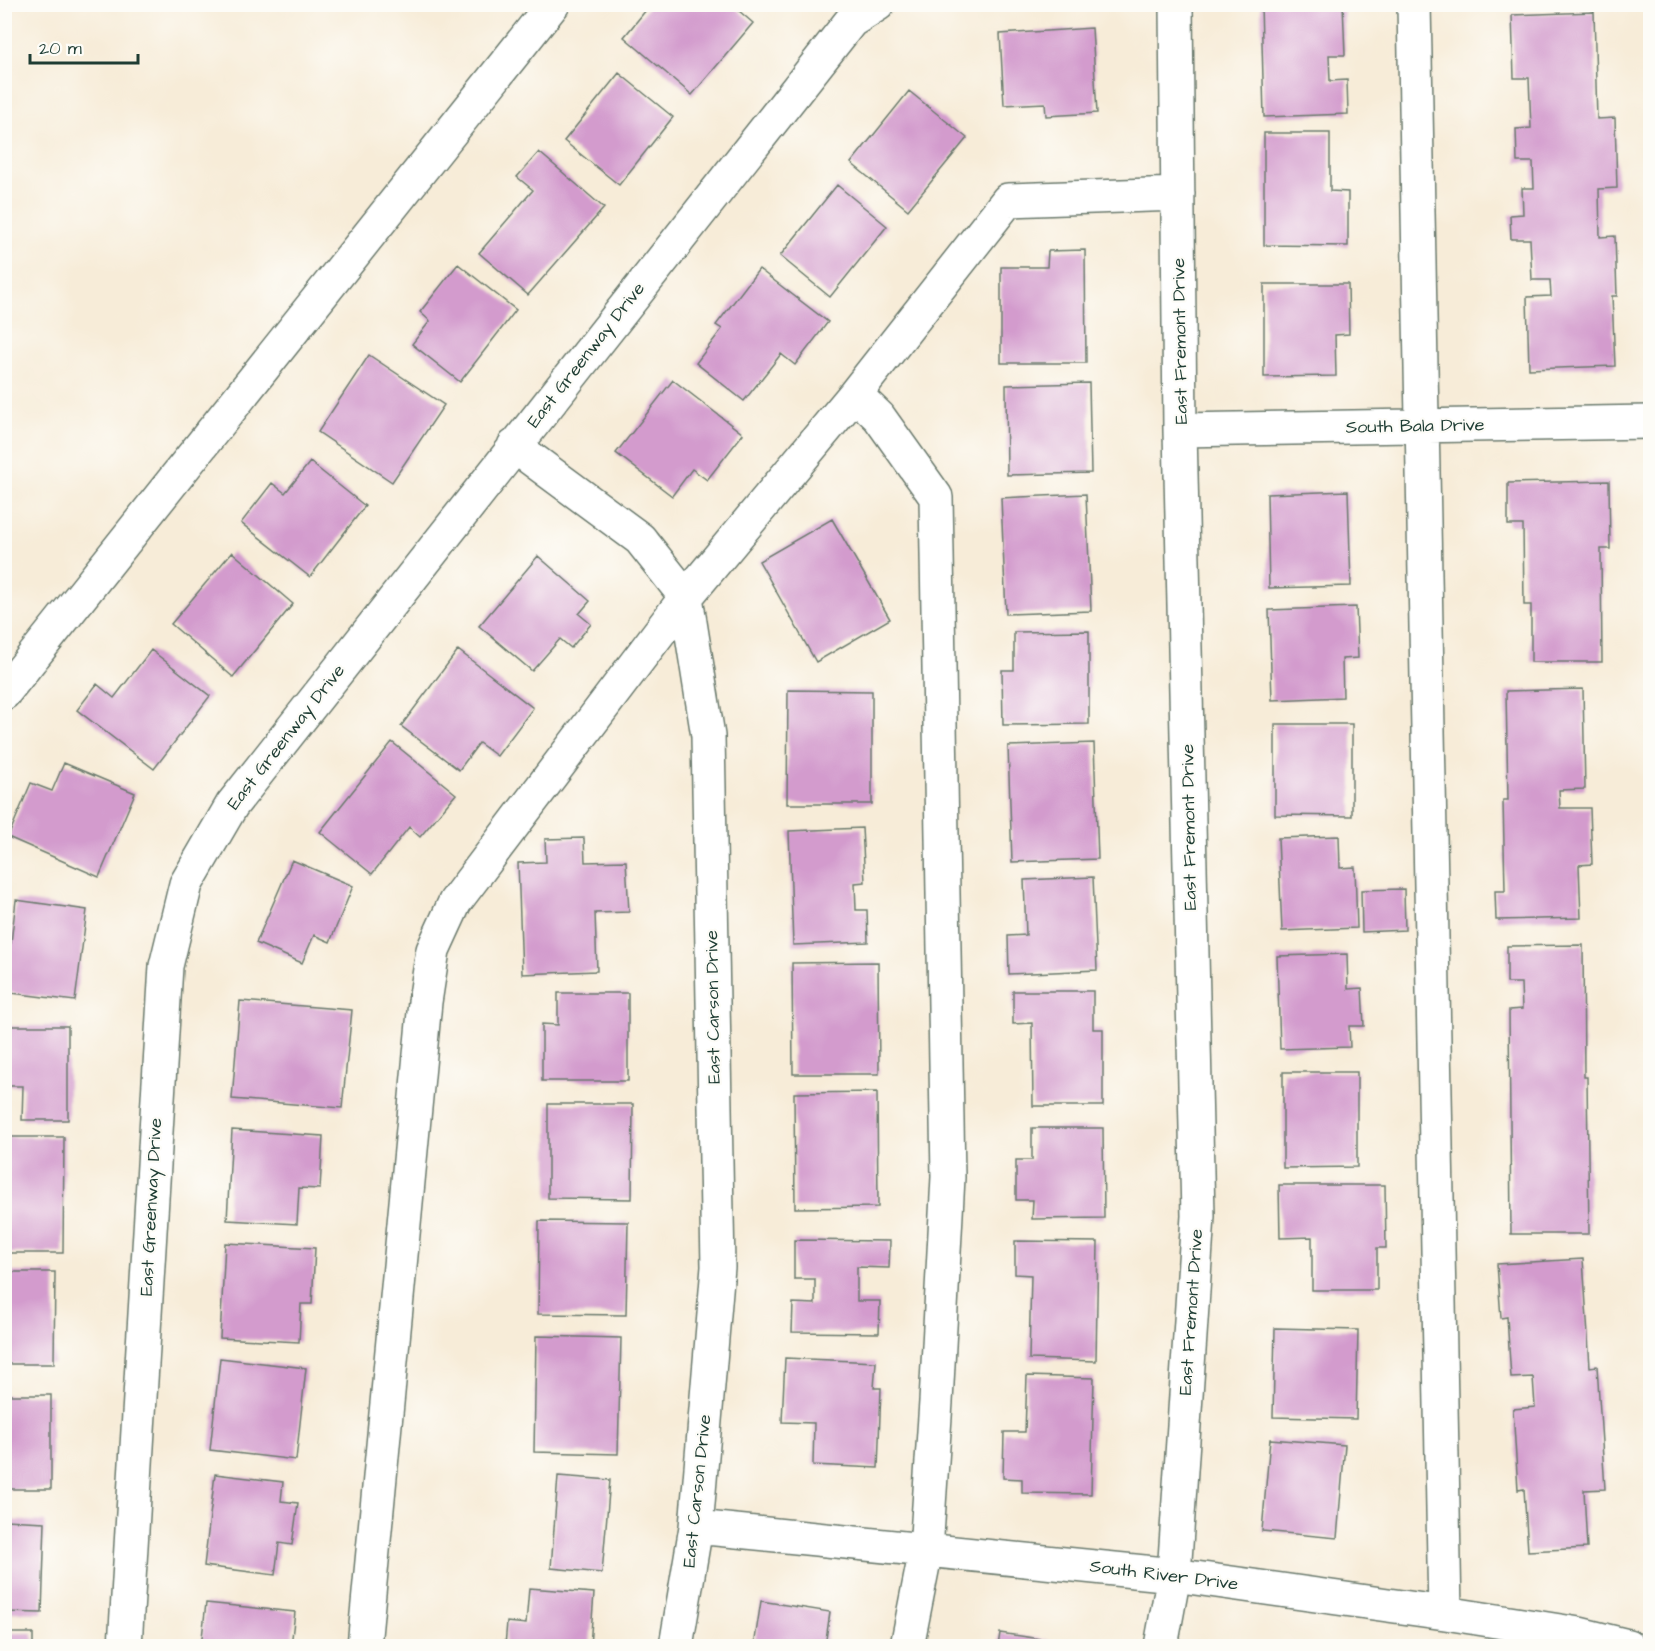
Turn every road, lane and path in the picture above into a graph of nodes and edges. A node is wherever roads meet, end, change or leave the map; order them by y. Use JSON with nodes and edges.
{"nodes":[{"id":1,"x":554,"y":4,"type":"edge"},
{"id":2,"x":878,"y":4,"type":"edge"},
{"id":3,"x":1176,"y":4,"type":"edge"},
{"id":4,"x":1414,"y":4,"type":"edge"},
{"id":5,"x":1178,"y":194,"type":"junction"},
{"id":6,"x":855,"y":394,"type":"junction"},
{"id":7,"x":1650,"y":422,"type":"edge"},
{"id":8,"x":1422,"y":426,"type":"junction"},
{"id":9,"x":1180,"y":430,"type":"junction"},
{"id":10,"x":514,"y":446,"type":"junction"},
{"id":11,"x":686,"y":597,"type":"junction"},
{"id":12,"x":4,"y":693,"type":"edge"},
{"id":13,"x":696,"y":1527,"type":"junction"},
{"id":14,"x":926,"y":1550,"type":"junction"},
{"id":15,"x":1174,"y":1575,"type":"junction"},
{"id":16,"x":1445,"y":1613,"type":"junction"},
{"id":17,"x":125,"y":1647,"type":"edge"},
{"id":18,"x":364,"y":1647,"type":"edge"},
{"id":19,"x":676,"y":1647,"type":"edge"},
{"id":20,"x":907,"y":1647,"type":"edge"},
{"id":21,"x":1161,"y":1647,"type":"edge"},
{"id":22,"x":1628,"y":1647,"type":"edge"}],
"edges":[{"from":1,"to":12,"type":"street"},
{"from":2,"to":10,"type":"street","name":"East Greenway Drive"},
{"from":3,"to":5,"type":"street","name":"East Fremont Drive"},
{"from":4,"to":8,"type":"street"},
{"from":5,"to":6,"type":"street"},
{"from":5,"to":9,"type":"street","name":"East Fremont Drive"},
{"from":6,"to":11,"type":"street"},
{"from":6,"to":14,"type":"street"},
{"from":7,"to":8,"type":"street","name":"South Bala Drive"},
{"from":8,"to":9,"type":"street","name":"South Bala Drive"},
{"from":8,"to":16,"type":"street"},
{"from":9,"to":15,"type":"street","name":"East Fremont Drive"},
{"from":10,"to":11,"type":"street","name":"East Carson Drive"},
{"from":10,"to":17,"type":"street","name":"East Greenway Drive"},
{"from":11,"to":13,"type":"street","name":"East Carson Drive"},
{"from":11,"to":18,"type":"street"},
{"from":13,"to":14,"type":"street","name":"South River Drive"},
{"from":13,"to":19,"type":"street","name":"East Carson Drive"},
{"from":14,"to":15,"type":"street","name":"South River Drive"},
{"from":14,"to":20,"type":"street"},
{"from":15,"to":16,"type":"street","name":"South River Drive"},
{"from":15,"to":21,"type":"street","name":"East Fremont Drive"},
{"from":16,"to":22,"type":"street","name":"South River Drive"}]}
